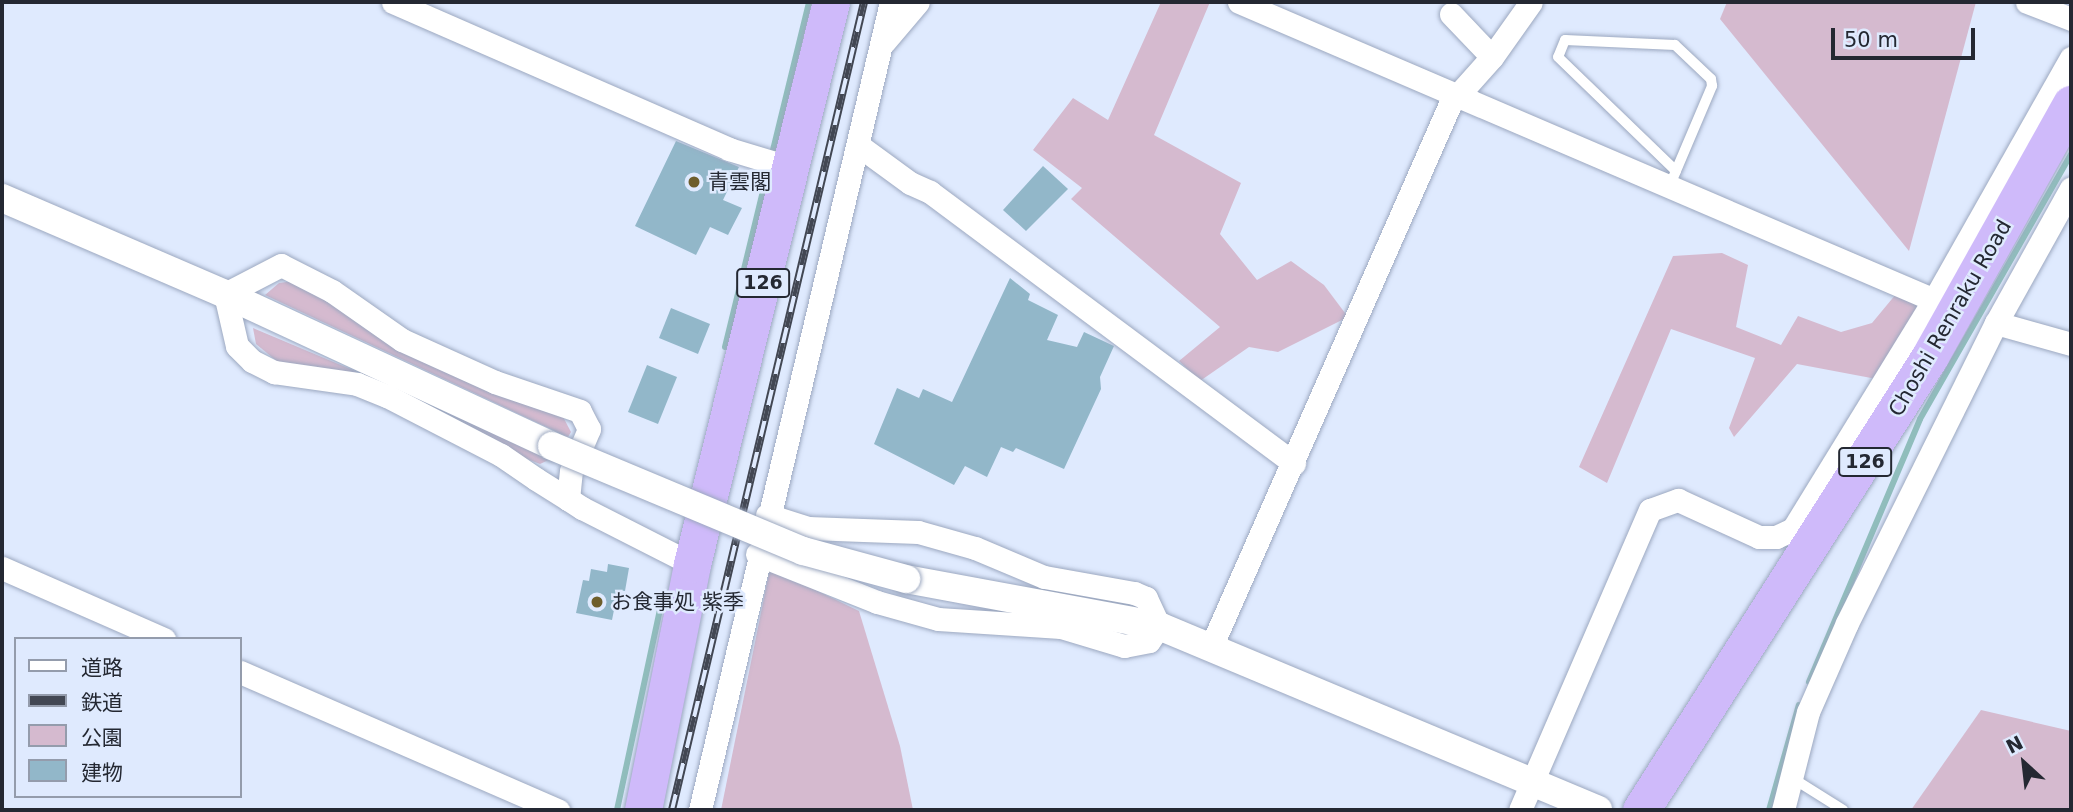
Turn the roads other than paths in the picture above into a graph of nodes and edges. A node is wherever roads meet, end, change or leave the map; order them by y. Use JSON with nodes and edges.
{"nodes":[{"id":1,"x":393,"y":2,"type":"edge"},
{"id":2,"x":831,"y":2,"type":"edge"},
{"id":3,"x":891,"y":2,"type":"edge"},
{"id":4,"x":918,"y":2,"type":"edge"},
{"id":5,"x":1239,"y":2,"type":"edge"},
{"id":6,"x":2027,"y":2,"type":"edge"},
{"id":7,"x":1522,"y":6,"type":"edge"},
{"id":8,"x":1451,"y":14,"type":"dead end"},
{"id":9,"x":2071,"y":19,"type":"edge"},
{"id":10,"x":883,"y":44,"type":"junction"},
{"id":11,"x":1492,"y":57,"type":"junction"},
{"id":12,"x":2071,"y":58,"type":"edge"},
{"id":13,"x":1456,"y":96,"type":"junction"},
{"id":14,"x":2071,"y":104,"type":"edge"},
{"id":15,"x":858,"y":145,"type":"junction"},
{"id":16,"x":776,"y":164,"type":"junction"},
{"id":17,"x":1673,"y":178,"type":"junction"},
{"id":18,"x":2071,"y":188,"type":"edge"},
{"id":19,"x":2,"y":198,"type":"edge"},
{"id":20,"x":225,"y":294,"type":"junction"},
{"id":21,"x":1934,"y":300,"type":"junction"},
{"id":22,"x":1996,"y":323,"type":"junction"},
{"id":23,"x":2071,"y":344,"type":"edge"},
{"id":24,"x":1294,"y":463,"type":"junction"},
{"id":25,"x":568,"y":499,"type":"junction"},
{"id":26,"x":767,"y":515,"type":"junction"},
{"id":27,"x":757,"y":554,"type":"junction"},
{"id":28,"x":692,"y":564,"type":"junction"},
{"id":29,"x":2,"y":568,"type":"edge"},
{"id":30,"x":1159,"y":626,"type":"junction"},
{"id":31,"x":159,"y":637,"type":"edge"},
{"id":32,"x":1211,"y":647,"type":"junction"},
{"id":33,"x":242,"y":673,"type":"edge"},
{"id":34,"x":1789,"y":776,"type":"junction"},
{"id":35,"x":1533,"y":781,"type":"junction"},
{"id":36,"x":558,"y":810,"type":"edge"},
{"id":37,"x":643,"y":810,"type":"edge"},
{"id":38,"x":700,"y":810,"type":"edge"},
{"id":39,"x":1520,"y":810,"type":"edge"},
{"id":40,"x":1598,"y":810,"type":"edge"},
{"id":41,"x":1641,"y":810,"type":"edge"},
{"id":42,"x":1783,"y":810,"type":"edge"},
{"id":43,"x":1843,"y":810,"type":"edge"}],
"edges":[{"from":1,"to":16,"type":"street"},
{"from":2,"to":16,"type":"highway","number":"126"},
{"from":3,"to":10,"type":"street"},
{"from":4,"to":10,"type":"street"},
{"from":5,"to":13,"type":"street"},
{"from":6,"to":9,"type":"street"},
{"from":7,"to":11,"type":"street"},
{"from":8,"to":11,"type":"street"},
{"from":10,"to":15,"type":"street"},
{"from":11,"to":13,"type":"street"},
{"from":12,"to":21,"type":"street"},
{"from":13,"to":17,"type":"street"},
{"from":13,"to":24,"type":"street"},
{"from":14,"to":41,"type":"highway","name":"Choshi Renraku Road","number":"126"},
{"from":15,"to":24,"type":"street"},
{"from":15,"to":26,"type":"street"},
{"from":16,"to":28,"type":"highway","number":"126"},
{"from":17,"to":17,"type":"lane"},
{"from":17,"to":21,"type":"street"},
{"from":18,"to":22,"type":"street"},
{"from":19,"to":20,"type":"street"},
{"from":20,"to":25,"type":"street"},
{"from":20,"to":25,"type":"street"},
{"from":20,"to":30,"type":"street","bridge":true},
{"from":21,"to":35,"type":"street"},
{"from":22,"to":23,"type":"street"},
{"from":22,"to":34,"type":"street"},
{"from":24,"to":32,"type":"street"},
{"from":25,"to":28,"type":"street"},
{"from":26,"to":27,"type":"street"},
{"from":26,"to":30,"type":"street"},
{"from":27,"to":30,"type":"street"},
{"from":27,"to":38,"type":"street"},
{"from":28,"to":37,"type":"highway","number":"126"},
{"from":29,"to":31,"type":"street"},
{"from":30,"to":32,"type":"street"},
{"from":32,"to":35,"type":"street"},
{"from":33,"to":36,"type":"street"},
{"from":34,"to":42,"type":"street"},
{"from":34,"to":43,"type":"lane"},
{"from":35,"to":39,"type":"street"},
{"from":35,"to":40,"type":"street"}]}
